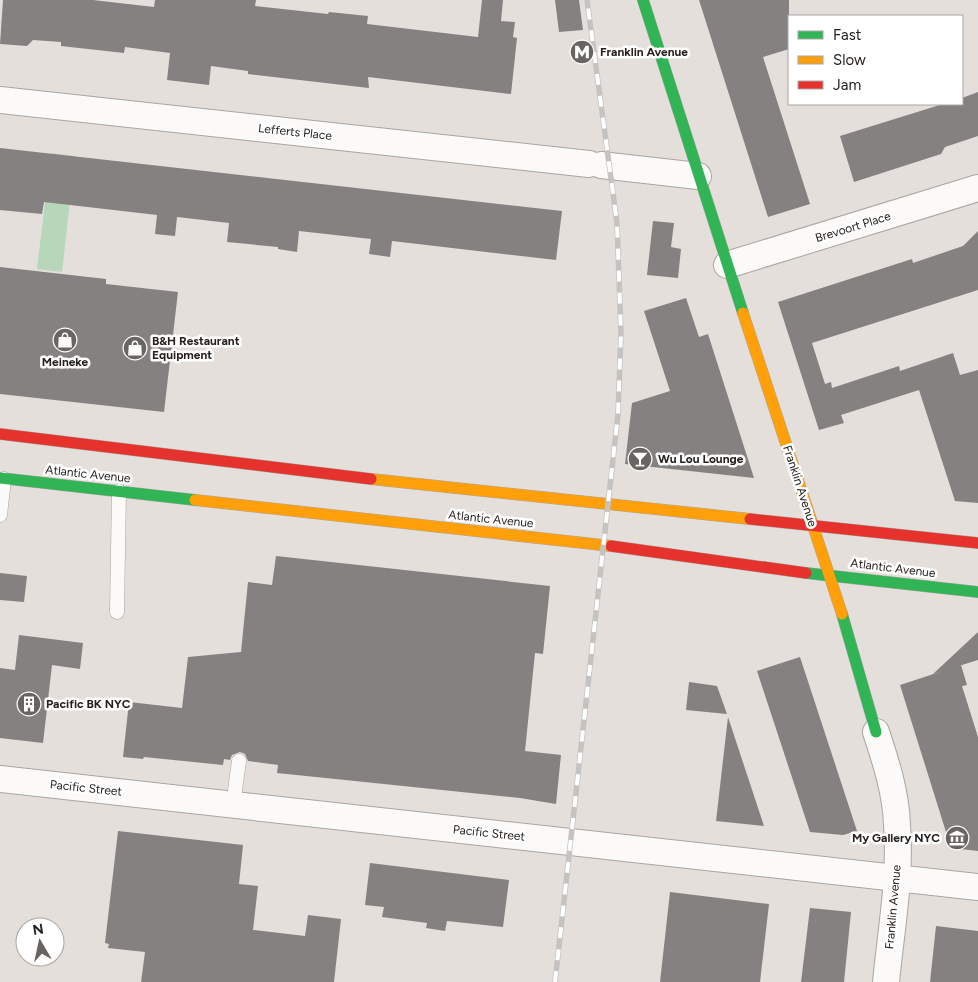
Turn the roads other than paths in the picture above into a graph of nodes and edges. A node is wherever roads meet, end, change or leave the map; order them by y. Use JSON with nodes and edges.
{"nodes":[{"id":1,"x":643,"y":0,"type":"edge"},
{"id":2,"x":0,"y":100,"type":"edge"},
{"id":3,"x":698,"y":176,"type":"junction"},
{"id":4,"x":978,"y":188,"type":"edge"},
{"id":5,"x":727,"y":266,"type":"junction"},
{"id":6,"x":0,"y":434,"type":"edge"},
{"id":7,"x":2,"y":479,"type":"edge"},
{"id":8,"x":119,"y":491,"type":"junction"},
{"id":9,"x":0,"y":515,"type":"edge"},
{"id":10,"x":812,"y":525,"type":"junction"},
{"id":11,"x":978,"y":543,"type":"edge"},
{"id":12,"x":829,"y":575,"type":"junction"},
{"id":13,"x":978,"y":592,"type":"edge"},
{"id":14,"x":117,"y":612,"type":"dead end"},
{"id":15,"x":876,"y":732,"type":"joint"},
{"id":16,"x":239,"y":761,"type":"dead end"},
{"id":17,"x":0,"y":779,"type":"edge"},
{"id":18,"x":233,"y":805,"type":"junction"},
{"id":19,"x":896,"y":878,"type":"junction"},
{"id":20,"x":978,"y":887,"type":"edge"},
{"id":21,"x":886,"y":982,"type":"edge"}],
"edges":[{"from":1,"to":3,"type":"main road","name":"Franklin Avenue"},
{"from":2,"to":3,"type":"street","name":"Lefferts Place"},
{"from":3,"to":5,"type":"main road","name":"Franklin Avenue"},
{"from":4,"to":5,"type":"street","name":"Brevoort Place"},
{"from":5,"to":10,"type":"main road","name":"Franklin Avenue"},
{"from":6,"to":10,"type":"main road"},
{"from":7,"to":8,"type":"main road","name":"Atlantic Avenue"},
{"from":7,"to":9,"type":"lane"},
{"from":8,"to":12,"type":"main road","name":"Atlantic Avenue"},
{"from":8,"to":14,"type":"lane"},
{"from":10,"to":11,"type":"main road"},
{"from":10,"to":12,"type":"main road","name":"Franklin Avenue"},
{"from":12,"to":13,"type":"main road","name":"Atlantic Avenue"},
{"from":12,"to":15,"type":"main road","name":"Franklin Avenue"},
{"from":15,"to":19,"type":"street","name":"Franklin Avenue"},
{"from":16,"to":18,"type":"lane"},
{"from":17,"to":18,"type":"street","name":"Pacific Street"},
{"from":18,"to":19,"type":"street","name":"Pacific Street"},
{"from":19,"to":20,"type":"street","name":"Pacific Street"},
{"from":19,"to":21,"type":"street","name":"Franklin Avenue"}]}
